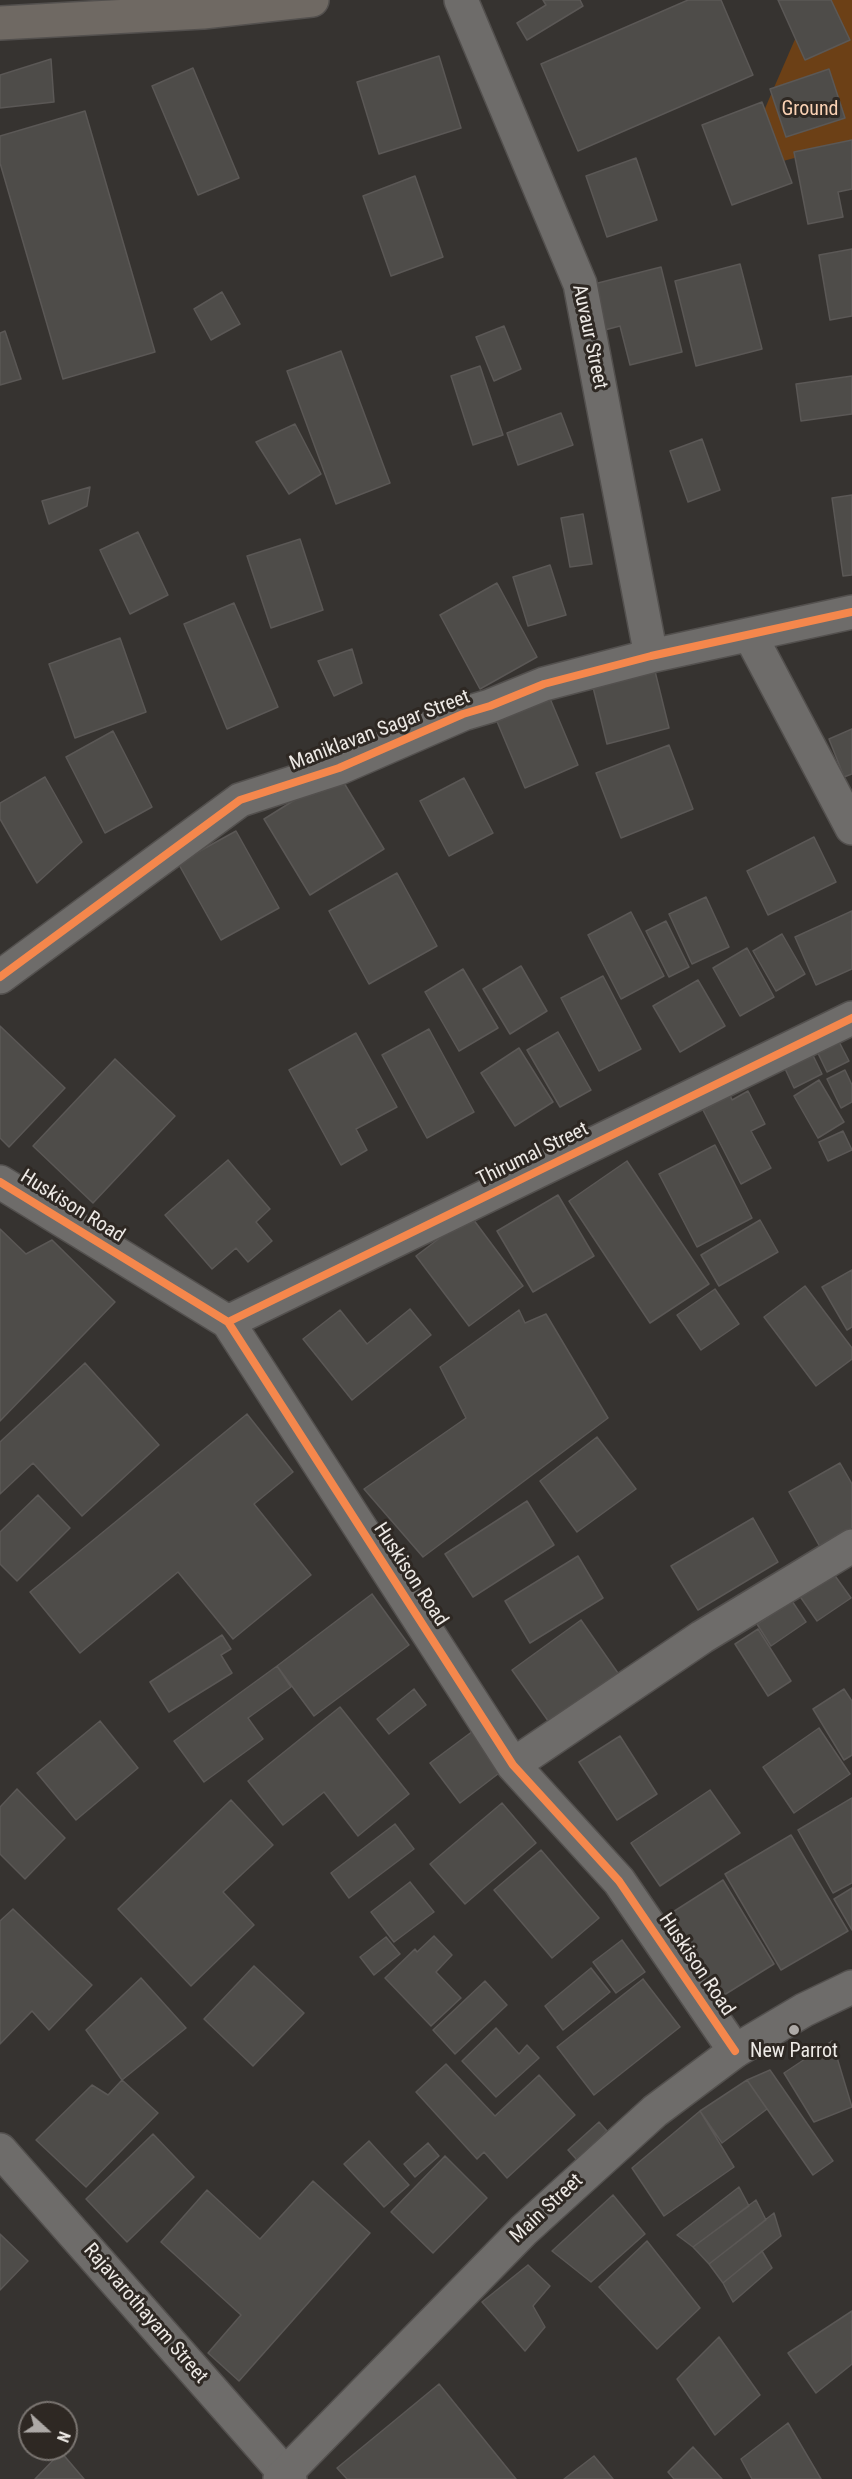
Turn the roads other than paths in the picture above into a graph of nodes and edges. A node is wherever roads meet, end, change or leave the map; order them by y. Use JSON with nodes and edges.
{"nodes":[{"id":1,"x":312,"y":0,"type":"edge"},
{"id":2,"x":461,"y":0,"type":"edge"},
{"id":3,"x":0,"y":23,"type":"edge"},
{"id":4,"x":852,"y":612,"type":"edge"},
{"id":5,"x":750,"y":635,"type":"junction"},
{"id":6,"x":651,"y":656,"type":"junction"},
{"id":7,"x":852,"y":828,"type":"edge"},
{"id":8,"x":0,"y":977,"type":"edge"},
{"id":9,"x":852,"y":1018,"type":"edge"},
{"id":10,"x":0,"y":1182,"type":"edge"},
{"id":11,"x":228,"y":1322,"type":"junction"},
{"id":12,"x":852,"y":1546,"type":"edge"},
{"id":13,"x":513,"y":1766,"type":"junction"},
{"id":14,"x":852,"y":1987,"type":"edge"},
{"id":15,"x":735,"y":2051,"type":"junction"},
{"id":16,"x":0,"y":2150,"type":"edge"},
{"id":17,"x":285,"y":2477,"type":"edge"}],
"edges":[{"from":1,"to":3,"type":"main road"},
{"from":2,"to":6,"type":"street","name":"Auvaur Street"},
{"from":4,"to":5,"type":"street","name":"Maniklavan Sagar Street"},
{"from":5,"to":6,"type":"street","name":"Maniklavan Sagar Street"},
{"from":5,"to":7,"type":"street"},
{"from":6,"to":8,"type":"street","name":"Maniklavan Sagar Street"},
{"from":9,"to":11,"type":"street","name":"Thirumal Street"},
{"from":10,"to":11,"type":"street","name":"Huskison Road"},
{"from":11,"to":13,"type":"street","name":"Huskison Road"},
{"from":12,"to":13,"type":"street"},
{"from":13,"to":15,"type":"street","name":"Huskison Road"},
{"from":14,"to":15,"type":"street","name":"Main Street"},
{"from":15,"to":17,"type":"street","name":"Main Street"},
{"from":16,"to":17,"type":"street","name":"Rajavarothayam Street"}]}
